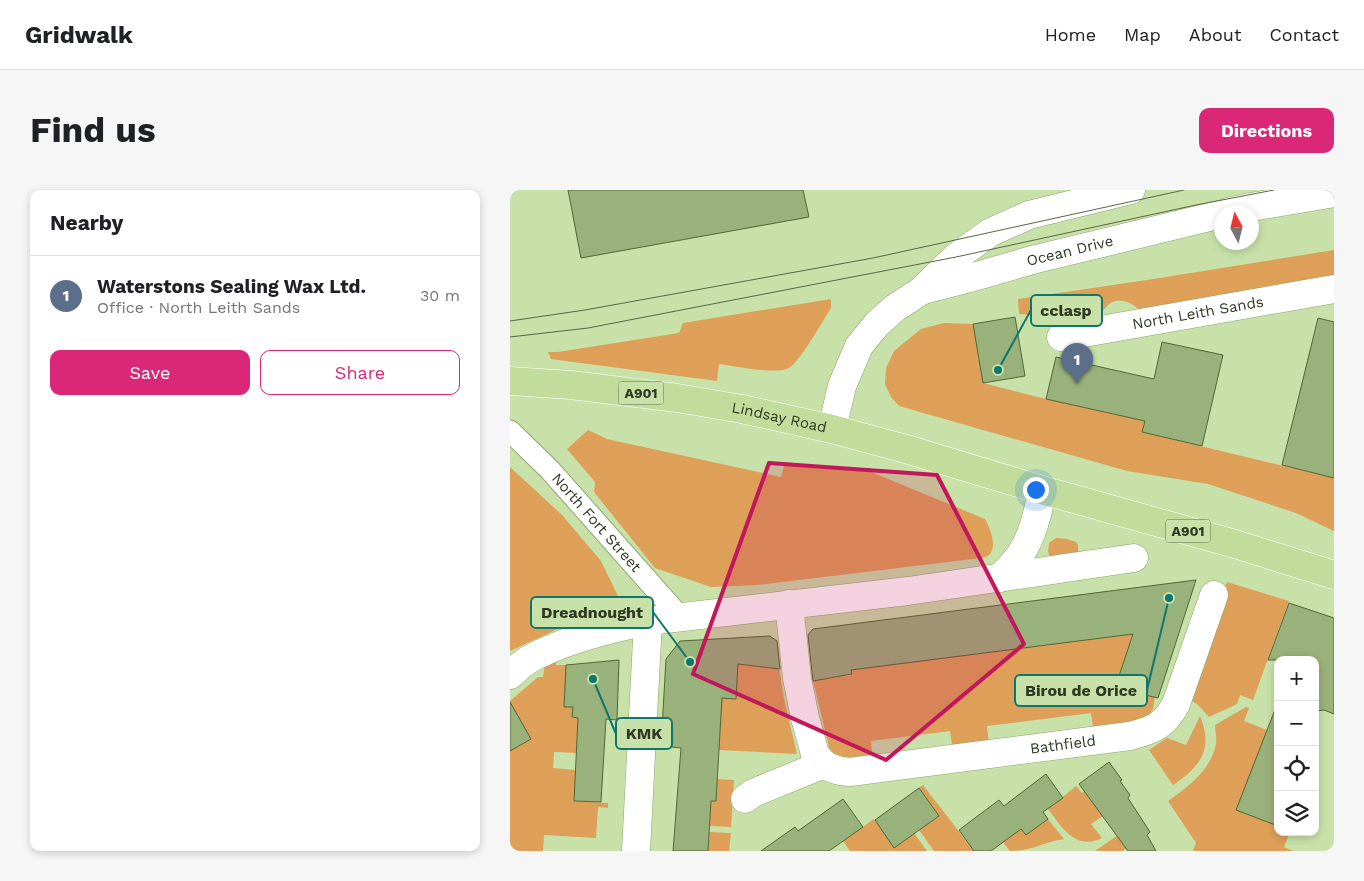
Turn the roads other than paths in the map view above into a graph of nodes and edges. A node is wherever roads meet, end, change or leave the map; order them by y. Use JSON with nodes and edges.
{"nodes":[{"id":1,"x":1131,"y":190,"type":"edge"},
{"id":2,"x":1334,"y":193,"type":"edge"},
{"id":3,"x":1259,"y":206,"type":"edge"},
{"id":4,"x":1214,"y":216,"type":"edge"},
{"id":5,"x":1334,"y":289,"type":"edge"},
{"id":6,"x":921,"y":291,"type":"junction"},
{"id":7,"x":1061,"y":337,"type":"dead end"},
{"id":8,"x":510,"y":381,"type":"edge"},
{"id":9,"x":832,"y":429,"type":"junction"},
{"id":10,"x":510,"y":431,"type":"edge"},
{"id":11,"x":1042,"y":490,"type":"junction"},
{"id":12,"x":1134,"y":558,"type":"dead end"},
{"id":13,"x":1334,"y":575,"type":"edge"},
{"id":14,"x":1000,"y":578,"type":"junction"},
{"id":15,"x":1214,"y":595,"type":"dead end"},
{"id":16,"x":789,"y":604,"type":"junction"},
{"id":17,"x":680,"y":617,"type":"junction"},
{"id":18,"x":648,"y":621,"type":"junction"},
{"id":19,"x":510,"y":675,"type":"edge"},
{"id":20,"x":824,"y":764,"type":"junction"},
{"id":21,"x":745,"y":799,"type":"dead end"},
{"id":22,"x":636,"y":851,"type":"edge"}],
"edges":[{"from":1,"to":6,"type":"street","name":"Ocean Drive"},
{"from":2,"to":3,"type":"street"},
{"from":4,"to":6,"type":"street","name":"Ocean Drive"},
{"from":5,"to":7,"type":"street","name":"North Leith Sands"},
{"from":6,"to":9,"type":"street","name":"Ocean Drive"},
{"from":8,"to":9,"type":"main road","name":"Lindsay Road","number":"A901"},
{"from":9,"to":11,"type":"main road","name":"Lindsay Road","number":"A901"},
{"from":10,"to":17,"type":"street","name":"North Fort Street"},
{"from":11,"to":13,"type":"main road","name":"Lindsay Road","number":"A901"},
{"from":11,"to":14,"type":"street"},
{"from":12,"to":14,"type":"street"},
{"from":14,"to":16,"type":"street"},
{"from":15,"to":20,"type":"street","name":"Bathfield"},
{"from":16,"to":17,"type":"street"},
{"from":16,"to":20,"type":"street"},
{"from":17,"to":18,"type":"street"},
{"from":18,"to":19,"type":"street"},
{"from":18,"to":22,"type":"street"},
{"from":20,"to":21,"type":"street"}]}
